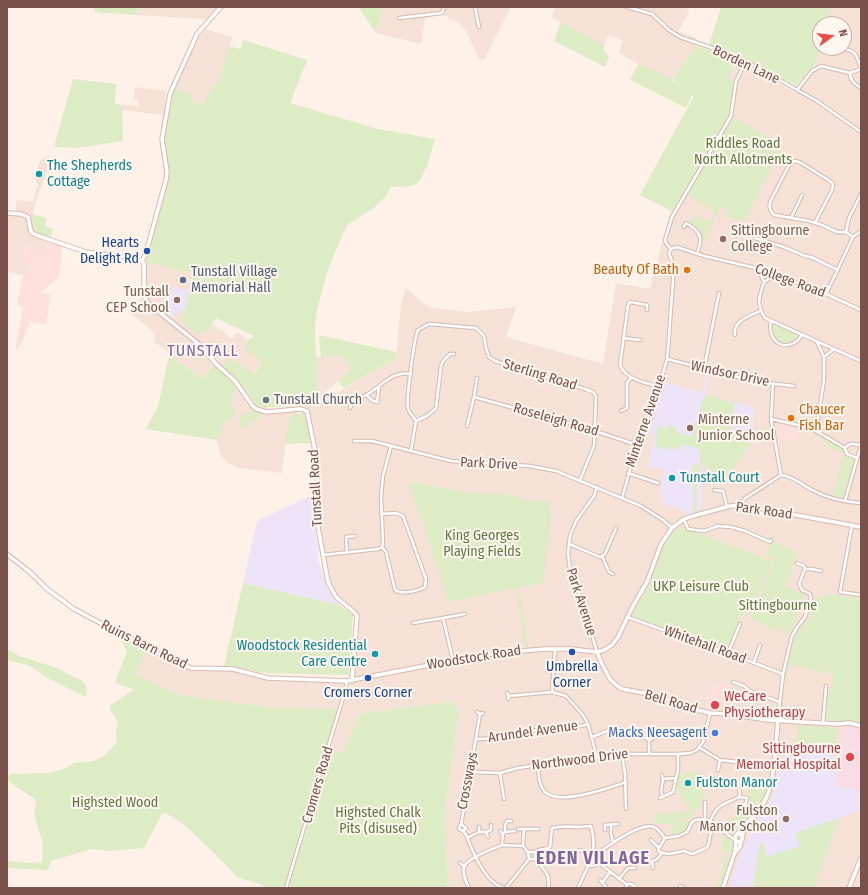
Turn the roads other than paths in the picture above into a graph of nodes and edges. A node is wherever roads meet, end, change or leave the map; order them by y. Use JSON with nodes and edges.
{"nodes":[{"id":1,"x":222,"y":7,"type":"edge"},
{"id":2,"x":444,"y":7,"type":"edge"},
{"id":3,"x":475,"y":7,"type":"edge"},
{"id":4,"x":627,"y":7,"type":"edge"},
{"id":5,"x":399,"y":18,"type":"dead end"},
{"id":6,"x":479,"y":27,"type":"dead end"},
{"id":7,"x":852,"y":51,"type":"edge"},
{"id":8,"x":746,"y":61,"type":"junction"},
{"id":9,"x":861,"y":68,"type":"edge"},
{"id":10,"x":850,"y":73,"type":"junction"},
{"id":11,"x":861,"y":88,"type":"edge"},
{"id":12,"x":797,"y":90,"type":"junction"},
{"id":13,"x":861,"y":132,"type":"edge"},
{"id":14,"x":861,"y":194,"type":"edge"},
{"id":15,"x":802,"y":195,"type":"dead end"},
{"id":16,"x":7,"y":213,"type":"edge"},
{"id":17,"x":791,"y":218,"type":"junction"},
{"id":18,"x":815,"y":223,"type":"junction"},
{"id":19,"x":684,"y":227,"type":"dead end"},
{"id":20,"x":861,"y":231,"type":"edge"},
{"id":21,"x":846,"y":232,"type":"junction"},
{"id":22,"x":853,"y":237,"type":"junction"},
{"id":23,"x":755,"y":238,"type":"dead end"},
{"id":24,"x":670,"y":248,"type":"junction"},
{"id":25,"x":795,"y":248,"type":"dead end"},
{"id":26,"x":792,"y":251,"type":"junction"},
{"id":27,"x":697,"y":254,"type":"junction"},
{"id":28,"x":142,"y":261,"type":"junction"},
{"id":29,"x":760,"y":270,"type":"junction"},
{"id":30,"x":838,"y":270,"type":"junction"},
{"id":31,"x":776,"y":275,"type":"junction"},
{"id":32,"x":764,"y":282,"type":"junction"},
{"id":33,"x":719,"y":293,"type":"dead end"},
{"id":34,"x":826,"y":294,"type":"junction"},
{"id":35,"x":646,"y":310,"type":"dead end"},
{"id":36,"x":861,"y":310,"type":"edge"},
{"id":37,"x":760,"y":311,"type":"junction"},
{"id":38,"x":771,"y":321,"type":"junction"},
{"id":39,"x":802,"y":334,"type":"junction"},
{"id":40,"x":735,"y":335,"type":"dead end"},
{"id":41,"x":623,"y":338,"type":"junction"},
{"id":42,"x":640,"y":340,"type":"dead end"},
{"id":43,"x":816,"y":341,"type":"junction"},
{"id":44,"x":834,"y":349,"type":"junction"},
{"id":45,"x":454,"y":354,"type":"dead end"},
{"id":46,"x":824,"y":357,"type":"junction"},
{"id":47,"x":666,"y":359,"type":"junction"},
{"id":48,"x":861,"y":361,"type":"edge"},
{"id":49,"x":704,"y":369,"type":"junction"},
{"id":50,"x":411,"y":374,"type":"junction"},
{"id":51,"x":477,"y":378,"type":"dead end"},
{"id":52,"x":631,"y":378,"type":"junction"},
{"id":53,"x":773,"y":384,"type":"junction"},
{"id":54,"x":379,"y":386,"type":"junction"},
{"id":55,"x":660,"y":386,"type":"junction"},
{"id":56,"x":794,"y":386,"type":"dead end"},
{"id":57,"x":366,"y":395,"type":"junction"},
{"id":58,"x":474,"y":397,"type":"junction"},
{"id":59,"x":350,"y":408,"type":"dead end"},
{"id":60,"x":621,"y":411,"type":"dead end"},
{"id":61,"x":771,"y":419,"type":"junction"},
{"id":62,"x":416,"y":421,"type":"junction"},
{"id":63,"x":467,"y":426,"type":"dead end"},
{"id":64,"x":595,"y":430,"type":"junction"},
{"id":65,"x":816,"y":431,"type":"junction"},
{"id":66,"x":354,"y":441,"type":"dead end"},
{"id":67,"x":637,"y":445,"type":"junction"},
{"id":68,"x":861,"y":445,"type":"edge"},
{"id":69,"x":391,"y":446,"type":"junction"},
{"id":70,"x":845,"y":448,"type":"junction"},
{"id":71,"x":411,"y":451,"type":"junction"},
{"id":72,"x":857,"y":458,"type":"junction"},
{"id":73,"x":628,"y":473,"type":"junction"},
{"id":74,"x":781,"y":475,"type":"junction"},
{"id":75,"x":580,"y":480,"type":"junction"},
{"id":76,"x":658,"y":483,"type":"dead end"},
{"id":77,"x":597,"y":487,"type":"junction"},
{"id":78,"x":714,"y":490,"type":"dead end"},
{"id":79,"x":622,"y":498,"type":"junction"},
{"id":80,"x":845,"y":501,"type":"junction"},
{"id":81,"x":861,"y":503,"type":"edge"},
{"id":82,"x":742,"y":506,"type":"junction"},
{"id":83,"x":727,"y":507,"type":"junction"},
{"id":84,"x":381,"y":514,"type":"junction"},
{"id":85,"x":684,"y":519,"type":"junction"},
{"id":86,"x":852,"y":525,"type":"junction"},
{"id":87,"x":861,"y":526,"type":"edge"},
{"id":88,"x":616,"y":528,"type":"dead end"},
{"id":89,"x":672,"y":528,"type":"junction"},
{"id":90,"x":356,"y":536,"type":"dead end"},
{"id":91,"x":771,"y":540,"type":"dead end"},
{"id":92,"x":569,"y":544,"type":"junction"},
{"id":93,"x":382,"y":547,"type":"junction"},
{"id":94,"x":347,"y":552,"type":"junction"},
{"id":95,"x":7,"y":554,"type":"edge"},
{"id":96,"x":324,"y":555,"type":"junction"},
{"id":97,"x":602,"y":556,"type":"junction"},
{"id":98,"x":797,"y":563,"type":"dead end"},
{"id":99,"x":805,"y":569,"type":"junction"},
{"id":100,"x":821,"y":571,"type":"dead end"},
{"id":101,"x":613,"y":574,"type":"dead end"},
{"id":102,"x":861,"y":595,"type":"edge"},
{"id":103,"x":465,"y":614,"type":"dead end"},
{"id":104,"x":628,"y":617,"type":"junction"},
{"id":105,"x":443,"y":618,"type":"junction"},
{"id":106,"x":413,"y":623,"type":"dead end"},
{"id":107,"x":740,"y":624,"type":"dead end"},
{"id":108,"x":760,"y":645,"type":"dead end"},
{"id":109,"x":555,"y":649,"type":"junction"},
{"id":110,"x":597,"y":652,"type":"junction"},
{"id":111,"x":728,"y":653,"type":"junction"},
{"id":112,"x":454,"y":660,"type":"junction"},
{"id":113,"x":754,"y":662,"type":"junction"},
{"id":114,"x":783,"y":674,"type":"junction"},
{"id":115,"x":347,"y":681,"type":"junction"},
{"id":116,"x":352,"y":681,"type":"junction"},
{"id":117,"x":733,"y":682,"type":"dead end"},
{"id":118,"x":826,"y":686,"type":"dead end"},
{"id":119,"x":552,"y":692,"type":"junction"},
{"id":120,"x":759,"y":694,"type":"junction"},
{"id":121,"x":508,"y":696,"type":"dead end"},
{"id":122,"x":758,"y":698,"type":"dead end"},
{"id":123,"x":780,"y":702,"type":"junction"},
{"id":124,"x":480,"y":713,"type":"dead end"},
{"id":125,"x":710,"y":713,"type":"junction"},
{"id":126,"x":778,"y":720,"type":"junction"},
{"id":127,"x":823,"y":723,"type":"junction"},
{"id":128,"x":588,"y":724,"type":"junction"},
{"id":129,"x":861,"y":726,"type":"edge"},
{"id":130,"x":621,"y":729,"type":"dead end"},
{"id":131,"x":592,"y":737,"type":"junction"},
{"id":132,"x":476,"y":738,"type":"junction"},
{"id":133,"x":645,"y":738,"type":"dead end"},
{"id":134,"x":700,"y":748,"type":"junction"},
{"id":135,"x":622,"y":754,"type":"junction"},
{"id":136,"x":649,"y":754,"type":"junction"},
{"id":137,"x":678,"y":754,"type":"junction"},
{"id":138,"x":597,"y":758,"type":"junction"},
{"id":139,"x":720,"y":760,"type":"junction"},
{"id":140,"x":737,"y":762,"type":"dead end"},
{"id":141,"x":538,"y":765,"type":"junction"},
{"id":142,"x":718,"y":770,"type":"dead end"},
{"id":143,"x":471,"y":772,"type":"junction"},
{"id":144,"x":500,"y":773,"type":"junction"},
{"id":145,"x":662,"y":775,"type":"dead end"},
{"id":146,"x":676,"y":778,"type":"junction"},
{"id":147,"x":662,"y":779,"type":"junction"},
{"id":148,"x":626,"y":782,"type":"junction"},
{"id":149,"x":739,"y":789,"type":"dead end"},
{"id":150,"x":673,"y":792,"type":"junction"},
{"id":151,"x":662,"y":794,"type":"dead end"},
{"id":152,"x":676,"y":795,"type":"dead end"},
{"id":153,"x":739,"y":797,"type":"junction"},
{"id":154,"x":660,"y":798,"type":"dead end"},
{"id":155,"x":504,"y":799,"type":"dead end"},
{"id":156,"x":705,"y":802,"type":"dead end"},
{"id":157,"x":626,"y":809,"type":"dead end"},
{"id":158,"x":736,"y":812,"type":"dead end"},
{"id":159,"x":705,"y":819,"type":"junction"},
{"id":160,"x":511,"y":821,"type":"dead end"},
{"id":161,"x":710,"y":821,"type":"junction"},
{"id":162,"x":618,"y":824,"type":"dead end"},
{"id":163,"x":491,"y":825,"type":"dead end"},
{"id":164,"x":611,"y":825,"type":"junction"},
{"id":165,"x":479,"y":827,"type":"dead end"},
{"id":166,"x":717,"y":827,"type":"junction"},
{"id":167,"x":745,"y":827,"type":"junction"},
{"id":168,"x":524,"y":829,"type":"junction"},
{"id":169,"x":538,"y":829,"type":"dead end"},
{"id":170,"x":605,"y":830,"type":"dead end"},
{"id":171,"x":500,"y":831,"type":"dead end"},
{"id":172,"x":479,"y":832,"type":"junction"},
{"id":173,"x":486,"y":832,"type":"junction"},
{"id":174,"x":504,"y":833,"type":"junction"},
{"id":175,"x":727,"y":834,"type":"junction"},
{"id":176,"x":737,"y":835,"type":"junction"},
{"id":177,"x":742,"y":836,"type":"junction"},
{"id":178,"x":488,"y":837,"type":"dead end"},
{"id":179,"x":467,"y":838,"type":"junction"},
{"id":180,"x":665,"y":838,"type":"junction"},
{"id":181,"x":651,"y":840,"type":"dead end"},
{"id":182,"x":736,"y":841,"type":"junction"},
{"id":183,"x":741,"y":841,"type":"junction"},
{"id":184,"x":613,"y":842,"type":"junction"},
{"id":185,"x":502,"y":845,"type":"junction"},
{"id":186,"x":523,"y":846,"type":"junction"},
{"id":187,"x":658,"y":847,"type":"junction"},
{"id":188,"x":579,"y":850,"type":"dead end"},
{"id":189,"x":528,"y":852,"type":"junction"},
{"id":190,"x":535,"y":852,"type":"junction"},
{"id":191,"x":593,"y":852,"type":"junction"},
{"id":192,"x":736,"y":852,"type":"junction"},
{"id":193,"x":662,"y":853,"type":"junction"},
{"id":194,"x":597,"y":854,"type":"junction"},
{"id":195,"x":587,"y":855,"type":"junction"},
{"id":196,"x":476,"y":857,"type":"junction"},
{"id":197,"x":861,"y":858,"type":"edge"},
{"id":198,"x":529,"y":859,"type":"junction"},
{"id":199,"x":535,"y":859,"type":"junction"},
{"id":200,"x":598,"y":862,"type":"junction"},
{"id":201,"x":460,"y":863,"type":"dead end"},
{"id":202,"x":589,"y":864,"type":"junction"},
{"id":203,"x":464,"y":866,"type":"junction"},
{"id":204,"x":635,"y":868,"type":"dead end"},
{"id":205,"x":653,"y":868,"type":"dead end"},
{"id":206,"x":610,"y":872,"type":"junction"},
{"id":207,"x":619,"y":879,"type":"junction"},
{"id":208,"x":626,"y":884,"type":"junction"},
{"id":209,"x":680,"y":886,"type":"dead end"},
{"id":210,"x":606,"y":887,"type":"dead end"},
{"id":211,"x":286,"y":888,"type":"edge"},
{"id":212,"x":469,"y":888,"type":"edge"},
{"id":213,"x":505,"y":888,"type":"edge"},
{"id":214,"x":548,"y":888,"type":"edge"},
{"id":215,"x":578,"y":888,"type":"edge"},
{"id":216,"x":627,"y":888,"type":"edge"},
{"id":217,"x":636,"y":888,"type":"edge"},
{"id":218,"x":684,"y":888,"type":"edge"},
{"id":219,"x":725,"y":888,"type":"edge"},
{"id":220,"x":849,"y":888,"type":"edge"}],
"edges":[{"from":1,"to":28,"type":"street"},
{"from":2,"to":5,"type":"street"},
{"from":3,"to":6,"type":"street"},
{"from":4,"to":8,"type":"street","name":"Borden Lane"},
{"from":7,"to":9,"type":"street"},
{"from":8,"to":12,"type":"street","name":"Borden Lane"},
{"from":8,"to":24,"type":"street","name":"Minterne Avenue"},
{"from":9,"to":10,"type":"street"},
{"from":10,"to":11,"type":"street"},
{"from":10,"to":12,"type":"street"},
{"from":12,"to":13,"type":"street","name":"Borden Lane"},
{"from":14,"to":21,"type":"street"},
{"from":15,"to":17,"type":"street"},
{"from":16,"to":28,"type":"street"},
{"from":17,"to":18,"type":"street"},
{"from":17,"to":18,"type":"street"},
{"from":18,"to":21,"type":"street"},
{"from":19,"to":27,"type":"street"},
{"from":20,"to":22,"type":"street"},
{"from":21,"to":22,"type":"street"},
{"from":22,"to":30,"type":"street"},
{"from":23,"to":26,"type":"street"},
{"from":24,"to":27,"type":"street","name":"College Road"},
{"from":24,"to":47,"type":"street","name":"Minterne Avenue"},
{"from":25,"to":26,"type":"street"},
{"from":26,"to":30,"type":"street"},
{"from":27,"to":29,"type":"street","name":"College Road"},
{"from":28,"to":96,"type":"street","name":"Tunstall Road"},
{"from":29,"to":31,"type":"street","name":"College Road"},
{"from":29,"to":32,"type":"street"},
{"from":30,"to":34,"type":"street"},
{"from":31,"to":32,"type":"street"},
{"from":31,"to":34,"type":"street","name":"College Road"},
{"from":32,"to":37,"type":"street"},
{"from":33,"to":49,"type":"street"},
{"from":34,"to":36,"type":"street","name":"College Road"},
{"from":35,"to":41,"type":"street"},
{"from":37,"to":38,"type":"street"},
{"from":37,"to":40,"type":"street"},
{"from":38,"to":39,"type":"street"},
{"from":38,"to":39,"type":"street"},
{"from":39,"to":43,"type":"street"},
{"from":41,"to":42,"type":"street"},
{"from":41,"to":52,"type":"street"},
{"from":43,"to":44,"type":"street"},
{"from":43,"to":46,"type":"street"},
{"from":44,"to":46,"type":"street"},
{"from":44,"to":48,"type":"street"},
{"from":45,"to":62,"type":"street"},
{"from":46,"to":65,"type":"street"},
{"from":47,"to":49,"type":"street","name":"Windsor Drive"},
{"from":47,"to":55,"type":"street","name":"Minterne Avenue"},
{"from":49,"to":53,"type":"street","name":"Windsor Drive"},
{"from":50,"to":54,"type":"street"},
{"from":50,"to":62,"type":"street","name":"Sterling Road"},
{"from":50,"to":64,"type":"street","name":"Sterling Road"},
{"from":51,"to":58,"type":"street"},
{"from":52,"to":55,"type":"street"},
{"from":52,"to":60,"type":"street"},
{"from":53,"to":56,"type":"street","name":"Windsor Drive"},
{"from":53,"to":61,"type":"street"},
{"from":54,"to":57,"type":"street"},
{"from":54,"to":57,"type":"street"},
{"from":55,"to":67,"type":"street","name":"Minterne Avenue"},
{"from":57,"to":59,"type":"street"},
{"from":58,"to":63,"type":"street"},
{"from":58,"to":64,"type":"street","name":"Roseleigh Road"},
{"from":61,"to":65,"type":"street"},
{"from":61,"to":74,"type":"street"},
{"from":62,"to":71,"type":"street"},
{"from":64,"to":67,"type":"street","name":"Roseleigh Road"},
{"from":64,"to":75,"type":"street","name":"Sterling Road"},
{"from":65,"to":70,"type":"street"},
{"from":66,"to":69,"type":"street","name":"Park Drive"},
{"from":67,"to":73,"type":"street","name":"Minterne Avenue"},
{"from":68,"to":70,"type":"street"},
{"from":68,"to":72,"type":"street"},
{"from":69,"to":71,"type":"street","name":"Park Drive"},
{"from":69,"to":84,"type":"street"},
{"from":70,"to":72,"type":"street"},
{"from":71,"to":75,"type":"street","name":"Park Drive"},
{"from":72,"to":80,"type":"street"},
{"from":73,"to":76,"type":"street"},
{"from":73,"to":79,"type":"street","name":"Minterne Avenue"},
{"from":74,"to":80,"type":"street"},
{"from":74,"to":82,"type":"street"},
{"from":75,"to":77,"type":"street","name":"Park Drive"},
{"from":77,"to":79,"type":"street","name":"Park Drive"},
{"from":77,"to":92,"type":"street","name":"Park Avenue"},
{"from":78,"to":83,"type":"street"},
{"from":79,"to":89,"type":"street","name":"Park Drive"},
{"from":80,"to":81,"type":"street"},
{"from":82,"to":83,"type":"street","name":"Park Road"},
{"from":82,"to":86,"type":"street","name":"Park Road"},
{"from":83,"to":85,"type":"street","name":"Park Road"},
{"from":84,"to":93,"type":"street"},
{"from":84,"to":93,"type":"street"},
{"from":85,"to":89,"type":"street","name":"Park Road"},
{"from":85,"to":91,"type":"street"},
{"from":86,"to":87,"type":"street","name":"Park Road"},
{"from":86,"to":102,"type":"street"},
{"from":88,"to":97,"type":"street"},
{"from":89,"to":104,"type":"street","name":"Park Road"},
{"from":90,"to":94,"type":"street"},
{"from":92,"to":97,"type":"street"},
{"from":92,"to":110,"type":"street","name":"Park Avenue"},
{"from":93,"to":94,"type":"street"},
{"from":94,"to":96,"type":"street"},
{"from":95,"to":115,"type":"street","name":"Ruins Barn Road"},
{"from":96,"to":116,"type":"street","name":"Tunstall Road"},
{"from":97,"to":101,"type":"street"},
{"from":98,"to":99,"type":"street"},
{"from":99,"to":100,"type":"street"},
{"from":99,"to":114,"type":"street"},
{"from":103,"to":105,"type":"street"},
{"from":104,"to":110,"type":"street","name":"Park Road"},
{"from":104,"to":111,"type":"street","name":"Whitehall Road"},
{"from":105,"to":106,"type":"street"},
{"from":105,"to":112,"type":"street"},
{"from":107,"to":111,"type":"street"},
{"from":108,"to":113,"type":"street"},
{"from":109,"to":110,"type":"street","name":"Woodstock Road"},
{"from":109,"to":112,"type":"street","name":"Woodstock Road"},
{"from":109,"to":119,"type":"street"},
{"from":110,"to":125,"type":"street","name":"Bell Road"},
{"from":111,"to":113,"type":"street","name":"Whitehall Road"},
{"from":112,"to":116,"type":"street","name":"Woodstock Road"},
{"from":113,"to":114,"type":"street","name":"Whitehall Road"},
{"from":114,"to":123,"type":"street"},
{"from":115,"to":116,"type":"street","name":"Ruins Barn Road"},
{"from":115,"to":211,"type":"street","name":"Cromers Road"},
{"from":117,"to":120,"type":"street"},
{"from":118,"to":127,"type":"street"},
{"from":119,"to":121,"type":"street"},
{"from":119,"to":128,"type":"street"},
{"from":120,"to":122,"type":"street"},
{"from":120,"to":123,"type":"street"},
{"from":123,"to":126,"type":"street"},
{"from":124,"to":132,"type":"street","name":"Crossways"},
{"from":125,"to":126,"type":"street","name":"Bell Road"},
{"from":125,"to":134,"type":"street"},
{"from":126,"to":127,"type":"street","name":"Bell Road"},
{"from":126,"to":167,"type":"street"},
{"from":127,"to":129,"type":"street","name":"Bell Road"},
{"from":128,"to":131,"type":"street"},
{"from":128,"to":132,"type":"street","name":"Arundel Avenue"},
{"from":130,"to":131,"type":"street"},
{"from":131,"to":138,"type":"street"},
{"from":132,"to":143,"type":"street","name":"Crossways"},
{"from":133,"to":136,"type":"street"},
{"from":134,"to":137,"type":"street","name":"Northwood Drive"},
{"from":134,"to":139,"type":"street"},
{"from":135,"to":136,"type":"street","name":"Northwood Drive"},
{"from":135,"to":138,"type":"street","name":"Northwood Drive"},
{"from":135,"to":148,"type":"street"},
{"from":136,"to":137,"type":"street","name":"Northwood Drive"},
{"from":137,"to":146,"type":"street"},
{"from":138,"to":141,"type":"street","name":"Northwood Drive"},
{"from":139,"to":140,"type":"street"},
{"from":139,"to":142,"type":"street"},
{"from":141,"to":144,"type":"street","name":"Northwood Drive"},
{"from":141,"to":148,"type":"street"},
{"from":143,"to":144,"type":"street","name":"Northwood Drive"},
{"from":143,"to":179,"type":"street","name":"Crossways"},
{"from":144,"to":155,"type":"street"},
{"from":145,"to":147,"type":"street"},
{"from":146,"to":147,"type":"street"},
{"from":146,"to":150,"type":"street"},
{"from":147,"to":151,"type":"street"},
{"from":148,"to":157,"type":"street"},
{"from":149,"to":153,"type":"street"},
{"from":150,"to":152,"type":"street"},
{"from":150,"to":154,"type":"street"},
{"from":153,"to":158,"type":"street"},
{"from":153,"to":161,"type":"street"},
{"from":156,"to":159,"type":"street"},
{"from":159,"to":161,"type":"street"},
{"from":159,"to":180,"type":"street"},
{"from":160,"to":174,"type":"street"},
{"from":161,"to":166,"type":"street"},
{"from":162,"to":164,"type":"street"},
{"from":163,"to":173,"type":"street"},
{"from":164,"to":170,"type":"street"},
{"from":164,"to":184,"type":"street"},
{"from":165,"to":172,"type":"street","name":"Crossways"},
{"from":166,"to":175,"type":"street"},
{"from":166,"to":193,"type":"street"},
{"from":167,"to":176,"type":"street"},
{"from":167,"to":177,"type":"street"},
{"from":168,"to":169,"type":"street"},
{"from":168,"to":174,"type":"street"},
{"from":168,"to":186,"type":"street"},
{"from":171,"to":174,"type":"street"},
{"from":172,"to":173,"type":"street"},
{"from":172,"to":179,"type":"street"},
{"from":173,"to":178,"type":"street"},
{"from":174,"to":185,"type":"street"},
{"from":175,"to":176,"type":"street"},
{"from":175,"to":182,"type":"street"},
{"from":176,"to":177,"type":"street"},
{"from":176,"to":182,"type":"street"},
{"from":177,"to":183,"type":"street"},
{"from":179,"to":196,"type":"street","name":"Crossways"},
{"from":180,"to":184,"type":"street"},
{"from":180,"to":187,"type":"street"},
{"from":181,"to":187,"type":"street"},
{"from":182,"to":183,"type":"street"},
{"from":182,"to":192,"type":"street"},
{"from":183,"to":192,"type":"street"},
{"from":184,"to":194,"type":"street"},
{"from":185,"to":186,"type":"street"},
{"from":185,"to":196,"type":"street"},
{"from":186,"to":189,"type":"street"},
{"from":187,"to":193,"type":"street"},
{"from":188,"to":195,"type":"street"},
{"from":189,"to":190,"type":"street"},
{"from":189,"to":198,"type":"street"},
{"from":190,"to":191,"type":"street"},
{"from":190,"to":199,"type":"street"},
{"from":191,"to":194,"type":"street"},
{"from":191,"to":195,"type":"street"},
{"from":192,"to":219,"type":"street"},
{"from":193,"to":205,"type":"street"},
{"from":194,"to":200,"type":"street"},
{"from":195,"to":202,"type":"street"},
{"from":196,"to":203,"type":"street"},
{"from":196,"to":213,"type":"street","name":"Crossways"},
{"from":197,"to":220,"type":"street"},
{"from":198,"to":199,"type":"street"},
{"from":198,"to":213,"type":"street"},
{"from":199,"to":214,"type":"street"},
{"from":200,"to":202,"type":"street"},
{"from":200,"to":206,"type":"street"},
{"from":201,"to":203,"type":"street"},
{"from":202,"to":215,"type":"street"},
{"from":203,"to":212,"type":"street"},
{"from":204,"to":207,"type":"street"},
{"from":206,"to":207,"type":"street"},
{"from":206,"to":210,"type":"street"},
{"from":207,"to":208,"type":"street"},
{"from":208,"to":216,"type":"street"},
{"from":208,"to":217,"type":"street"},
{"from":209,"to":218,"type":"street"}]}
